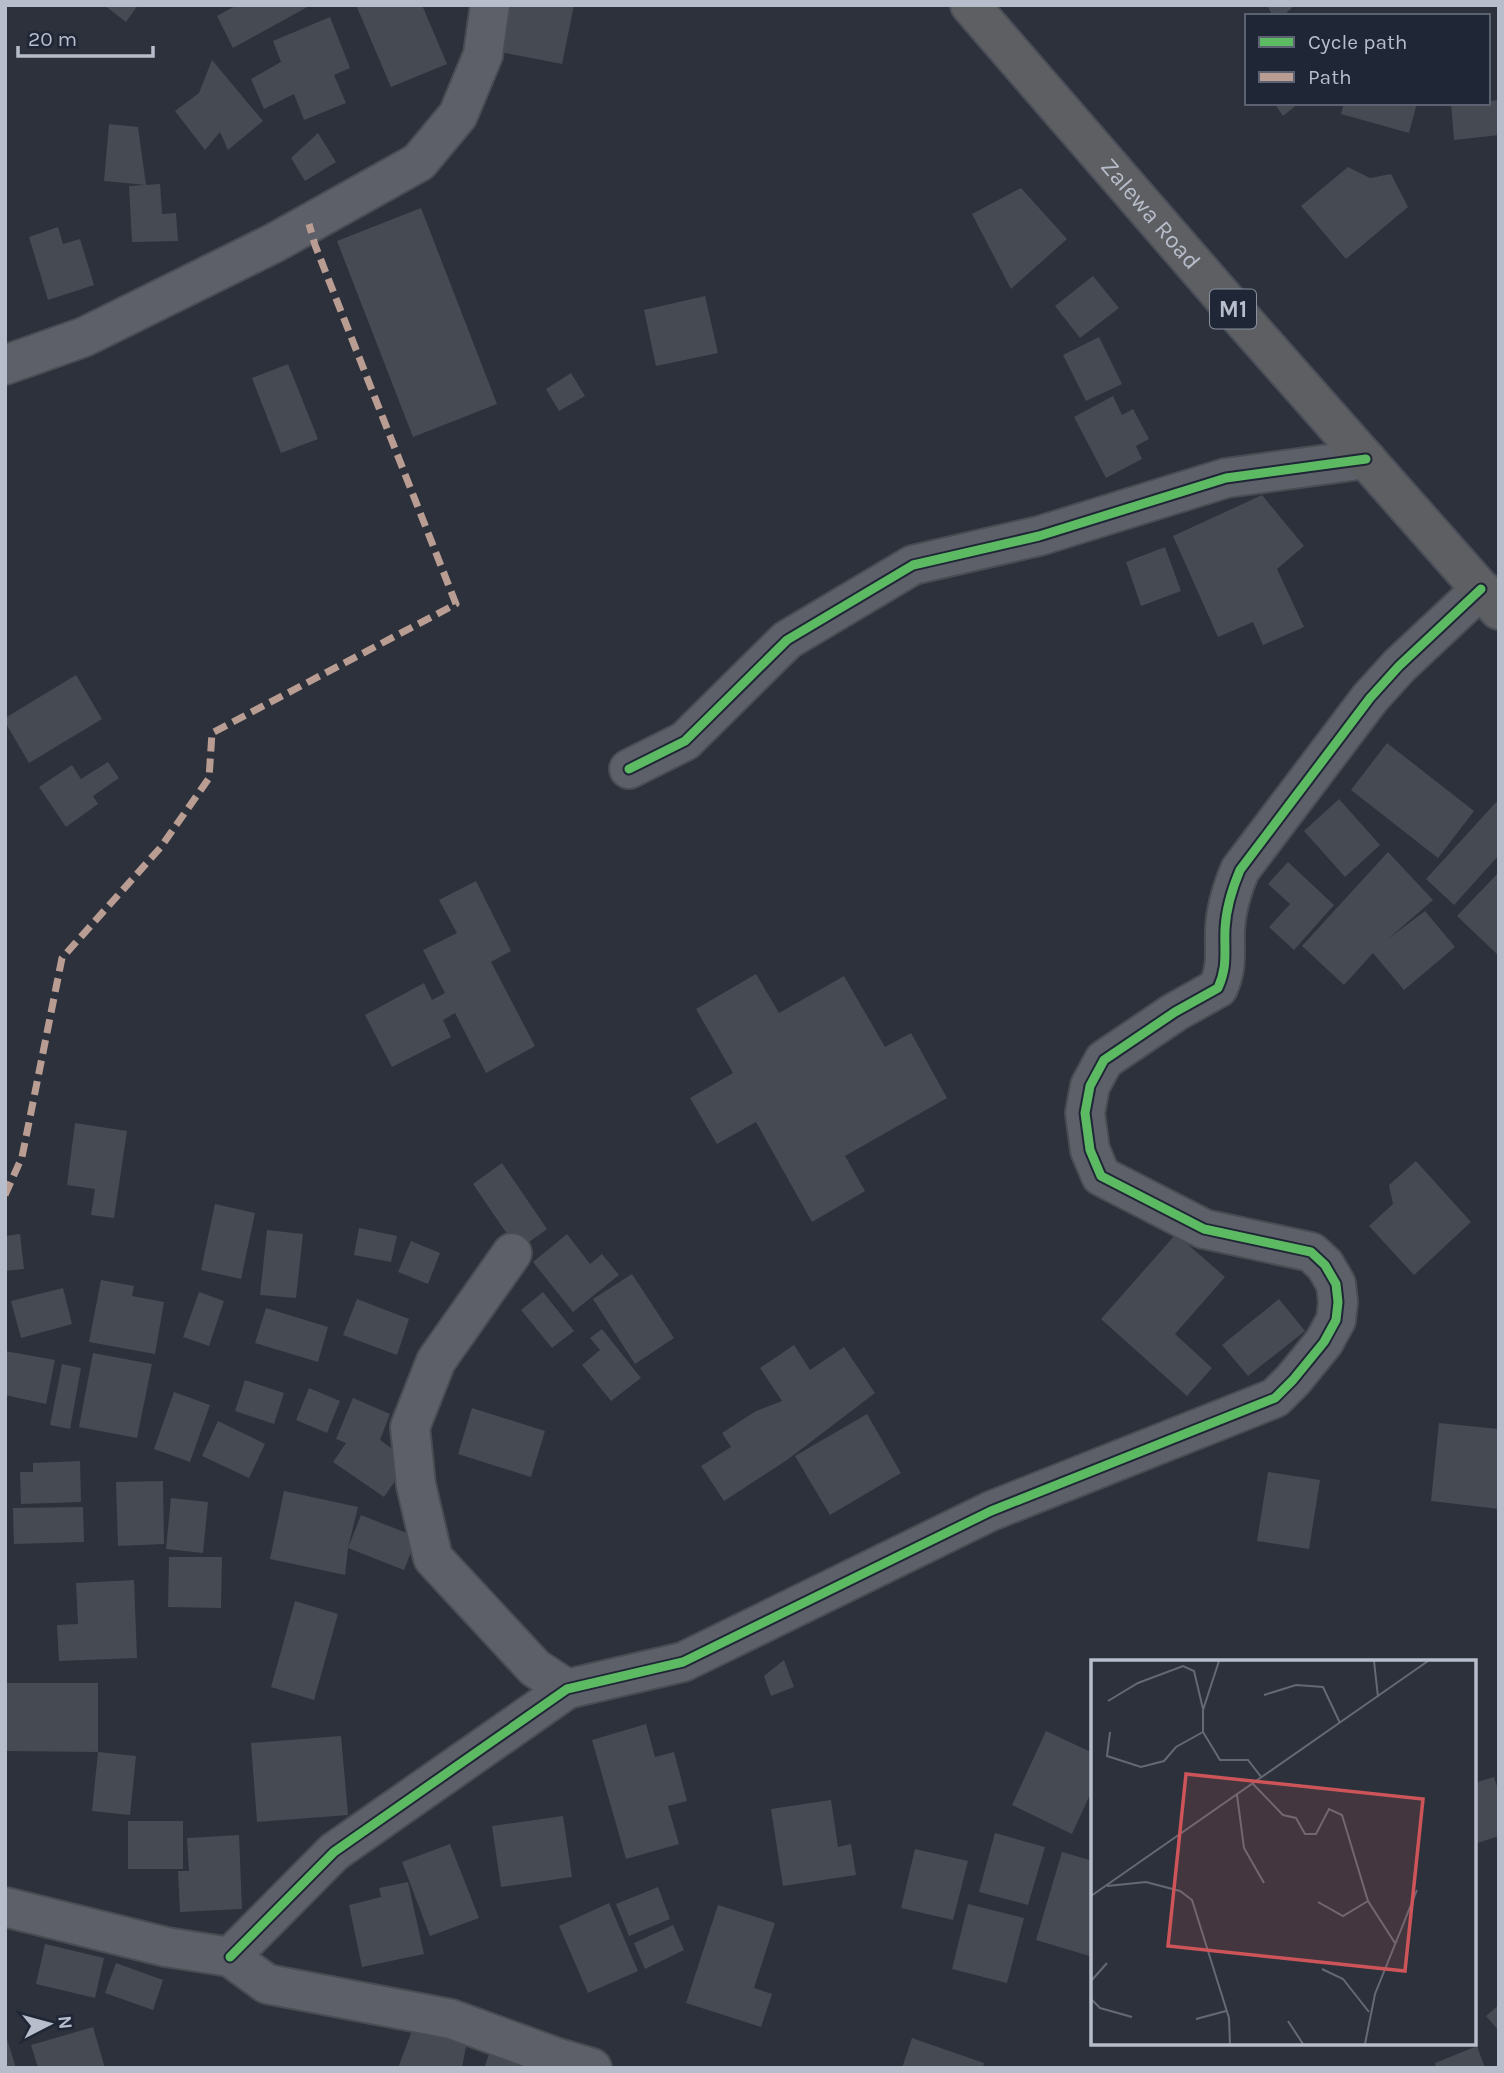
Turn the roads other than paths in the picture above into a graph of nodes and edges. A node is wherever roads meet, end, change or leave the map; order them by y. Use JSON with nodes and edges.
{"nodes":[{"id":1,"x":490,"y":5,"type":"edge"},
{"id":2,"x":970,"y":5,"type":"edge"},
{"id":3,"x":5,"y":365,"type":"edge"},
{"id":4,"x":1366,"y":459,"type":"junction"},
{"id":5,"x":1490,"y":599,"type":"edge"},
{"id":6,"x":629,"y":769,"type":"dead end"},
{"id":7,"x":512,"y":1253,"type":"dead end"},
{"id":8,"x":567,"y":1689,"type":"junction"},
{"id":9,"x":5,"y":1907,"type":"edge"},
{"id":10,"x":230,"y":1957,"type":"junction"},
{"id":11,"x":593,"y":2068,"type":"edge"}],
"edges":[{"from":1,"to":3,"type":"street"},
{"from":2,"to":4,"type":"highway","name":"Zalewa Road","number":"M1"},
{"from":4,"to":5,"type":"highway","name":"Zalewa Road","number":"M1"},
{"from":4,"to":6,"type":"street"},
{"from":5,"to":8,"type":"street"},
{"from":7,"to":8,"type":"street"},
{"from":8,"to":10,"type":"street"},
{"from":9,"to":10,"type":"street"},
{"from":10,"to":11,"type":"street"}]}
